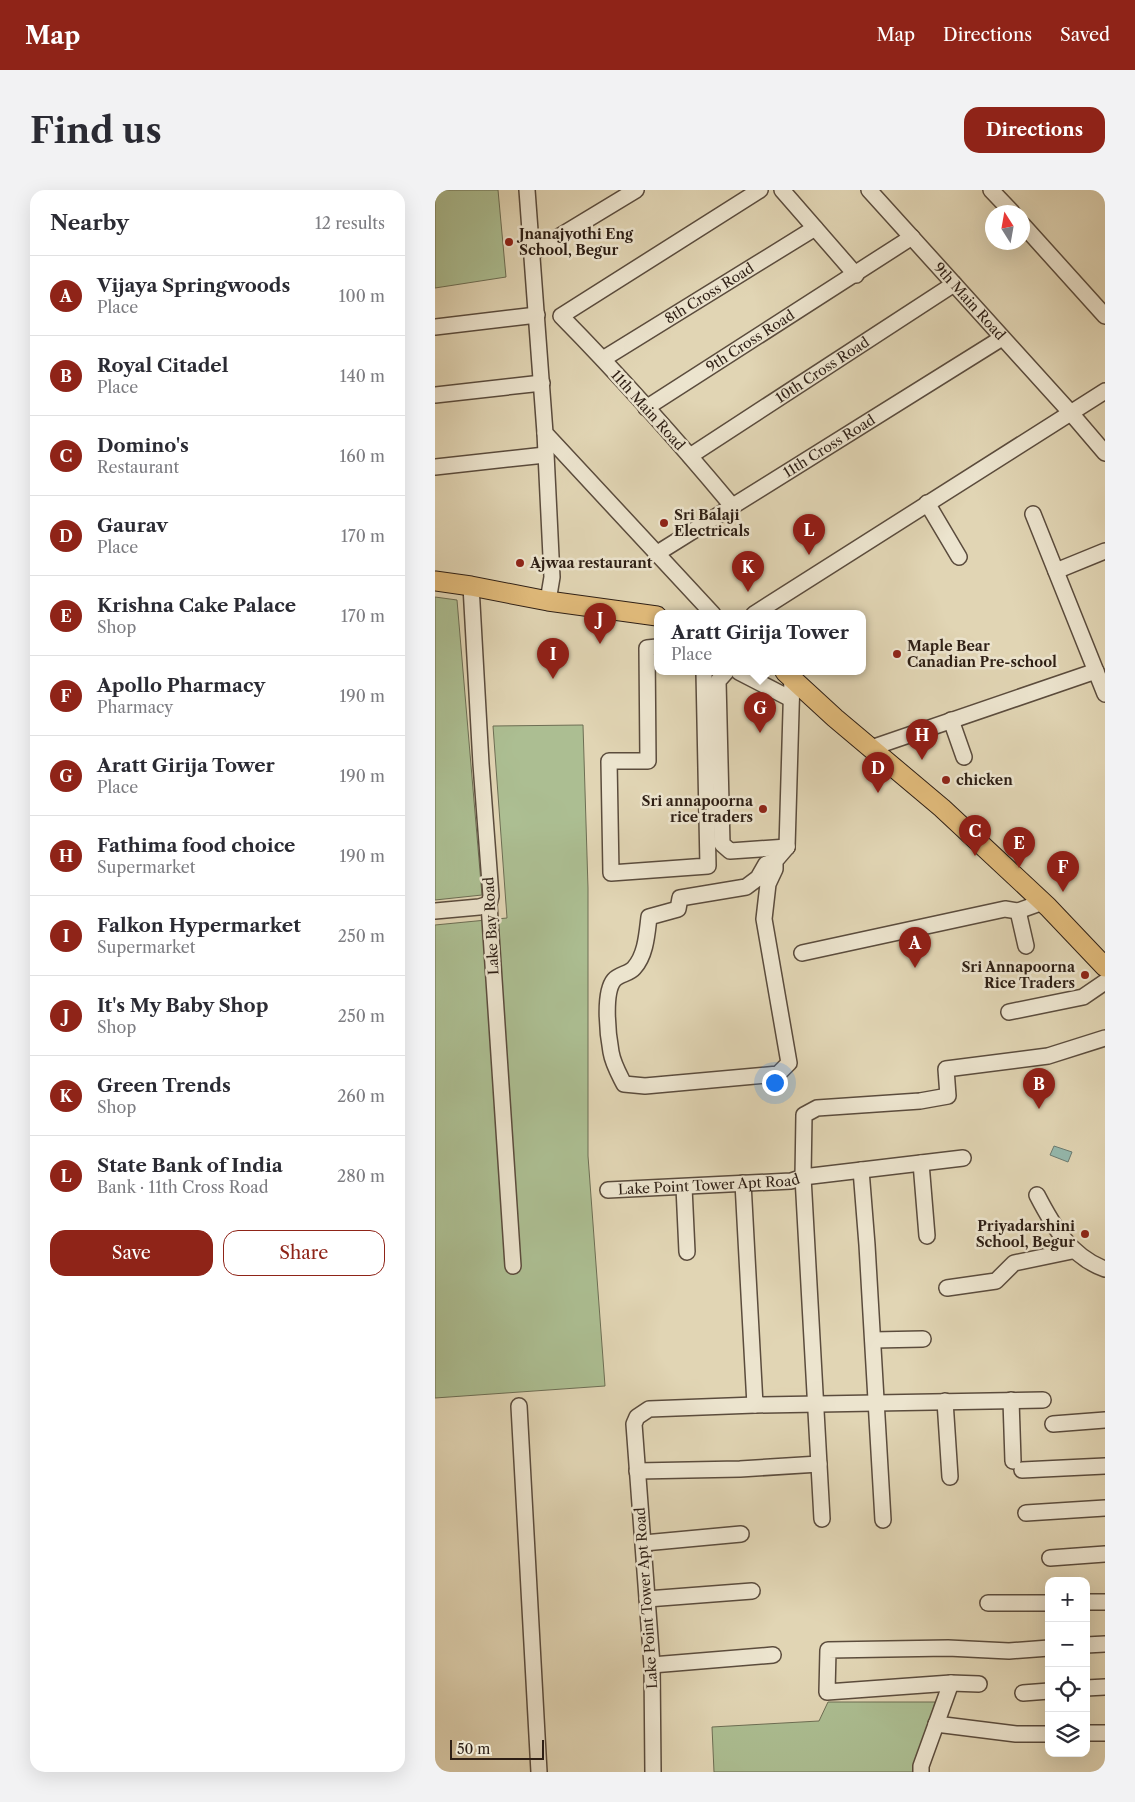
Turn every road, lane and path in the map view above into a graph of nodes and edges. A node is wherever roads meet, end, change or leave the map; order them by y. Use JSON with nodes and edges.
{"nodes":[{"id":1,"x":527,"y":190,"type":"edge"},
{"id":2,"x":760,"y":190,"type":"edge"},
{"id":3,"x":782,"y":190,"type":"edge"},
{"id":4,"x":869,"y":190,"type":"edge"},
{"id":5,"x":991,"y":190,"type":"edge"},
{"id":6,"x":630,"y":192,"type":"edge"},
{"id":7,"x":1005,"y":205,"type":"edge"},
{"id":8,"x":815,"y":228,"type":"junction"},
{"id":9,"x":1030,"y":233,"type":"edge"},
{"id":10,"x":912,"y":238,"type":"junction"},
{"id":11,"x":532,"y":253,"type":"junction"},
{"id":12,"x":856,"y":275,"type":"junction"},
{"id":13,"x":954,"y":284,"type":"junction"},
{"id":14,"x":537,"y":315,"type":"junction"},
{"id":15,"x":1105,"y":316,"type":"edge"},
{"id":16,"x":435,"y":327,"type":"edge"},
{"id":17,"x":1003,"y":338,"type":"junction"},
{"id":18,"x":603,"y":359,"type":"junction"},
{"id":19,"x":541,"y":383,"type":"junction"},
{"id":20,"x":1105,"y":391,"type":"edge"},
{"id":21,"x":435,"y":395,"type":"edge"},
{"id":22,"x":646,"y":408,"type":"junction"},
{"id":23,"x":1070,"y":412,"type":"junction"},
{"id":24,"x":545,"y":433,"type":"junction"},
{"id":25,"x":1105,"y":453,"type":"edge"},
{"id":26,"x":545,"y":455,"type":"junction"},
{"id":27,"x":689,"y":456,"type":"junction"},
{"id":28,"x":435,"y":467,"type":"edge"},
{"id":29,"x":927,"y":503,"type":"junction"},
{"id":30,"x":733,"y":507,"type":"junction"},
{"id":31,"x":1033,"y":514,"type":"dead end"},
{"id":32,"x":1105,"y":551,"type":"edge"},
{"id":33,"x":656,"y":554,"type":"junction"},
{"id":34,"x":959,"y":557,"type":"dead end"},
{"id":35,"x":1056,"y":571,"type":"junction"},
{"id":36,"x":435,"y":581,"type":"edge"},
{"id":37,"x":471,"y":586,"type":"junction"},
{"id":38,"x":547,"y":601,"type":"junction"},
{"id":39,"x":709,"y":610,"type":"edge"},
{"id":40,"x":760,"y":610,"type":"edge"},
{"id":41,"x":654,"y":616,"type":"edge"},
{"id":42,"x":654,"y":648,"type":"edge"},
{"id":43,"x":1096,"y":671,"type":"junction"},
{"id":44,"x":704,"y":675,"type":"edge"},
{"id":45,"x":723,"y":675,"type":"edge"},
{"id":46,"x":745,"y":675,"type":"edge"},
{"id":47,"x":788,"y":675,"type":"edge"},
{"id":48,"x":789,"y":675,"type":"edge"},
{"id":49,"x":1105,"y":694,"type":"edge"},
{"id":50,"x":791,"y":700,"type":"junction"},
{"id":51,"x":951,"y":720,"type":"junction"},
{"id":52,"x":871,"y":748,"type":"junction"},
{"id":53,"x":964,"y":757,"type":"dead end"},
{"id":54,"x":787,"y":847,"type":"junction"},
{"id":55,"x":763,"y":881,"type":"junction"},
{"id":56,"x":1039,"y":899,"type":"junction"},
{"id":57,"x":489,"y":904,"type":"junction"},
{"id":58,"x":1012,"y":910,"type":"junction"},
{"id":59,"x":435,"y":911,"type":"edge"},
{"id":60,"x":1026,"y":946,"type":"dead end"},
{"id":61,"x":802,"y":953,"type":"dead end"},
{"id":62,"x":1105,"y":967,"type":"edge"},
{"id":63,"x":1105,"y":982,"type":"edge"},
{"id":64,"x":1009,"y":1012,"type":"dead end"},
{"id":65,"x":1105,"y":1038,"type":"edge"},
{"id":66,"x":963,"y":1158,"type":"dead end"},
{"id":67,"x":921,"y":1163,"type":"junction"},
{"id":68,"x":861,"y":1170,"type":"junction"},
{"id":69,"x":803,"y":1177,"type":"junction"},
{"id":70,"x":743,"y":1183,"type":"junction"},
{"id":71,"x":684,"y":1187,"type":"junction"},
{"id":72,"x":607,"y":1190,"type":"dead end"},
{"id":73,"x":1037,"y":1195,"type":"dead end"},
{"id":74,"x":927,"y":1236,"type":"dead end"},
{"id":75,"x":1072,"y":1250,"type":"junction"},
{"id":76,"x":687,"y":1252,"type":"dead end"},
{"id":77,"x":513,"y":1266,"type":"dead end"},
{"id":78,"x":1105,"y":1270,"type":"edge"},
{"id":79,"x":947,"y":1288,"type":"dead end"},
{"id":80,"x":923,"y":1338,"type":"dead end"},
{"id":81,"x":873,"y":1340,"type":"junction"},
{"id":82,"x":1011,"y":1400,"type":"junction"},
{"id":83,"x":1043,"y":1400,"type":"dead end"},
{"id":84,"x":945,"y":1402,"type":"junction"},
{"id":85,"x":876,"y":1403,"type":"junction"},
{"id":86,"x":816,"y":1404,"type":"junction"},
{"id":87,"x":755,"y":1405,"type":"junction"},
{"id":88,"x":519,"y":1406,"type":"dead end"},
{"id":89,"x":1105,"y":1420,"type":"edge"},
{"id":90,"x":1053,"y":1424,"type":"dead end"},
{"id":91,"x":819,"y":1464,"type":"junction"},
{"id":92,"x":1105,"y":1466,"type":"edge"},
{"id":93,"x":637,"y":1471,"type":"junction"},
{"id":94,"x":949,"y":1478,"type":"dead end"},
{"id":95,"x":1105,"y":1508,"type":"edge"},
{"id":96,"x":1026,"y":1513,"type":"dead end"},
{"id":97,"x":822,"y":1519,"type":"dead end"},
{"id":98,"x":883,"y":1520,"type":"dead end"},
{"id":99,"x":741,"y":1534,"type":"dead end"},
{"id":100,"x":644,"y":1543,"type":"junction"},
{"id":101,"x":1105,"y":1554,"type":"edge"},
{"id":102,"x":1050,"y":1558,"type":"dead end"},
{"id":103,"x":752,"y":1591,"type":"dead end"},
{"id":104,"x":647,"y":1599,"type":"junction"},
{"id":105,"x":1090,"y":1602,"type":"edge"},
{"id":106,"x":1105,"y":1602,"type":"edge"},
{"id":107,"x":988,"y":1603,"type":"dead end"},
{"id":108,"x":1045,"y":1603,"type":"edge"},
{"id":109,"x":1105,"y":1644,"type":"edge"},
{"id":110,"x":1090,"y":1645,"type":"edge"},
{"id":111,"x":1045,"y":1648,"type":"edge"},
{"id":112,"x":773,"y":1655,"type":"dead end"},
{"id":113,"x":652,"y":1664,"type":"junction"},
{"id":114,"x":951,"y":1683,"type":"junction"},
{"id":115,"x":979,"y":1684,"type":"dead end"},
{"id":116,"x":1105,"y":1687,"type":"edge"},
{"id":117,"x":1090,"y":1688,"type":"edge"},
{"id":118,"x":1045,"y":1691,"type":"edge"},
{"id":119,"x":1023,"y":1692,"type":"dead end"},
{"id":120,"x":936,"y":1724,"type":"junction"},
{"id":121,"x":1090,"y":1733,"type":"edge"},
{"id":122,"x":1105,"y":1733,"type":"edge"},
{"id":123,"x":1045,"y":1734,"type":"edge"},
{"id":124,"x":539,"y":1772,"type":"edge"},
{"id":125,"x":653,"y":1772,"type":"edge"},
{"id":126,"x":921,"y":1772,"type":"edge"}],
"edges":[{"from":1,"to":11,"type":"street"},
{"from":2,"to":18,"type":"street","name":"11th Main Road"},
{"from":3,"to":8,"type":"street"},
{"from":4,"to":10,"type":"street","name":"9th Main Road"},
{"from":5,"to":7,"type":"street"},
{"from":6,"to":11,"type":"street"},
{"from":8,"to":12,"type":"street"},
{"from":8,"to":18,"type":"street","name":"8th Cross Road"},
{"from":9,"to":15,"type":"street"},
{"from":10,"to":12,"type":"street","name":"9th Cross Road"},
{"from":10,"to":13,"type":"street","name":"9th Main Road"},
{"from":11,"to":14,"type":"street"},
{"from":12,"to":22,"type":"street","name":"9th Cross Road"},
{"from":13,"to":17,"type":"street","name":"9th Main Road"},
{"from":13,"to":27,"type":"street","name":"10th Cross Road"},
{"from":14,"to":16,"type":"street"},
{"from":14,"to":19,"type":"street"},
{"from":17,"to":23,"type":"street","name":"9th Main Road"},
{"from":17,"to":30,"type":"street","name":"11th Cross Road"},
{"from":18,"to":22,"type":"street","name":"11th Main Road"},
{"from":19,"to":21,"type":"street"},
{"from":19,"to":24,"type":"street"},
{"from":20,"to":23,"type":"street"},
{"from":22,"to":27,"type":"street","name":"11th Main Road"},
{"from":23,"to":25,"type":"street","name":"9th Main Road"},
{"from":23,"to":29,"type":"street"},
{"from":24,"to":26,"type":"street"},
{"from":24,"to":33,"type":"street"},
{"from":26,"to":28,"type":"street"},
{"from":26,"to":38,"type":"street"},
{"from":27,"to":30,"type":"street","name":"11th Main Road"},
{"from":29,"to":34,"type":"street"},
{"from":29,"to":40,"type":"street"},
{"from":30,"to":33,"type":"street","name":"11th Cross Road"},
{"from":31,"to":35,"type":"street"},
{"from":32,"to":35,"type":"street"},
{"from":33,"to":39,"type":"street"},
{"from":35,"to":43,"type":"street"},
{"from":36,"to":37,"type":"main road"},
{"from":37,"to":38,"type":"main road"},
{"from":37,"to":57,"type":"street","name":"Lake Bay Road"},
{"from":38,"to":41,"type":"main road"},
{"from":42,"to":44,"type":"street"},
{"from":43,"to":49,"type":"street"},
{"from":43,"to":51,"type":"street"},
{"from":45,"to":54,"type":"street"},
{"from":46,"to":50,"type":"street"},
{"from":47,"to":50,"type":"street"},
{"from":48,"to":52,"type":"main road"},
{"from":50,"to":54,"type":"street"},
{"from":51,"to":52,"type":"street"},
{"from":51,"to":53,"type":"street"},
{"from":52,"to":56,"type":"main road"},
{"from":54,"to":55,"type":"street"},
{"from":55,"to":55,"type":"street"},
{"from":56,"to":58,"type":"street"},
{"from":56,"to":62,"type":"main road"},
{"from":57,"to":59,"type":"street"},
{"from":57,"to":77,"type":"street","name":"Lake Bay Road"},
{"from":58,"to":60,"type":"street"},
{"from":58,"to":61,"type":"street"},
{"from":63,"to":64,"type":"street"},
{"from":65,"to":69,"type":"street","name":"Lake Point Tower Apt Road"},
{"from":66,"to":67,"type":"street"},
{"from":67,"to":68,"type":"street"},
{"from":67,"to":74,"type":"street"},
{"from":68,"to":69,"type":"street"},
{"from":68,"to":81,"type":"street"},
{"from":69,"to":70,"type":"street","name":"Lake Point Tower Apt Road"},
{"from":69,"to":86,"type":"street"},
{"from":70,"to":71,"type":"street","name":"Lake Point Tower Apt Road"},
{"from":70,"to":87,"type":"street"},
{"from":71,"to":72,"type":"street","name":"Lake Point Tower Apt Road"},
{"from":71,"to":76,"type":"street"},
{"from":73,"to":75,"type":"street"},
{"from":75,"to":78,"type":"street"},
{"from":75,"to":79,"type":"street"},
{"from":80,"to":81,"type":"street"},
{"from":81,"to":85,"type":"street"},
{"from":82,"to":83,"type":"street"},
{"from":82,"to":84,"type":"street"},
{"from":82,"to":92,"type":"street"},
{"from":84,"to":85,"type":"street"},
{"from":84,"to":94,"type":"street"},
{"from":85,"to":86,"type":"street"},
{"from":85,"to":98,"type":"street"},
{"from":86,"to":87,"type":"street"},
{"from":86,"to":91,"type":"street"},
{"from":87,"to":93,"type":"street","name":"Lake Point Tower Apt Road"},
{"from":88,"to":124,"type":"street"},
{"from":89,"to":90,"type":"street"},
{"from":91,"to":93,"type":"street"},
{"from":91,"to":97,"type":"street"},
{"from":93,"to":100,"type":"street","name":"Lake Point Tower Apt Road"},
{"from":95,"to":96,"type":"street"},
{"from":99,"to":100,"type":"street"},
{"from":100,"to":104,"type":"street","name":"Lake Point Tower Apt Road"},
{"from":101,"to":102,"type":"street"},
{"from":103,"to":104,"type":"street"},
{"from":104,"to":113,"type":"street","name":"Lake Point Tower Apt Road"},
{"from":105,"to":106,"type":"street"},
{"from":107,"to":108,"type":"street"},
{"from":109,"to":110,"type":"street"},
{"from":111,"to":114,"type":"street"},
{"from":112,"to":113,"type":"street"},
{"from":113,"to":125,"type":"street","name":"Lake Point Tower Apt Road"},
{"from":114,"to":115,"type":"street"},
{"from":114,"to":120,"type":"street"},
{"from":116,"to":117,"type":"street"},
{"from":118,"to":119,"type":"street"},
{"from":120,"to":123,"type":"street"},
{"from":120,"to":126,"type":"street"},
{"from":121,"to":122,"type":"street"}]}
